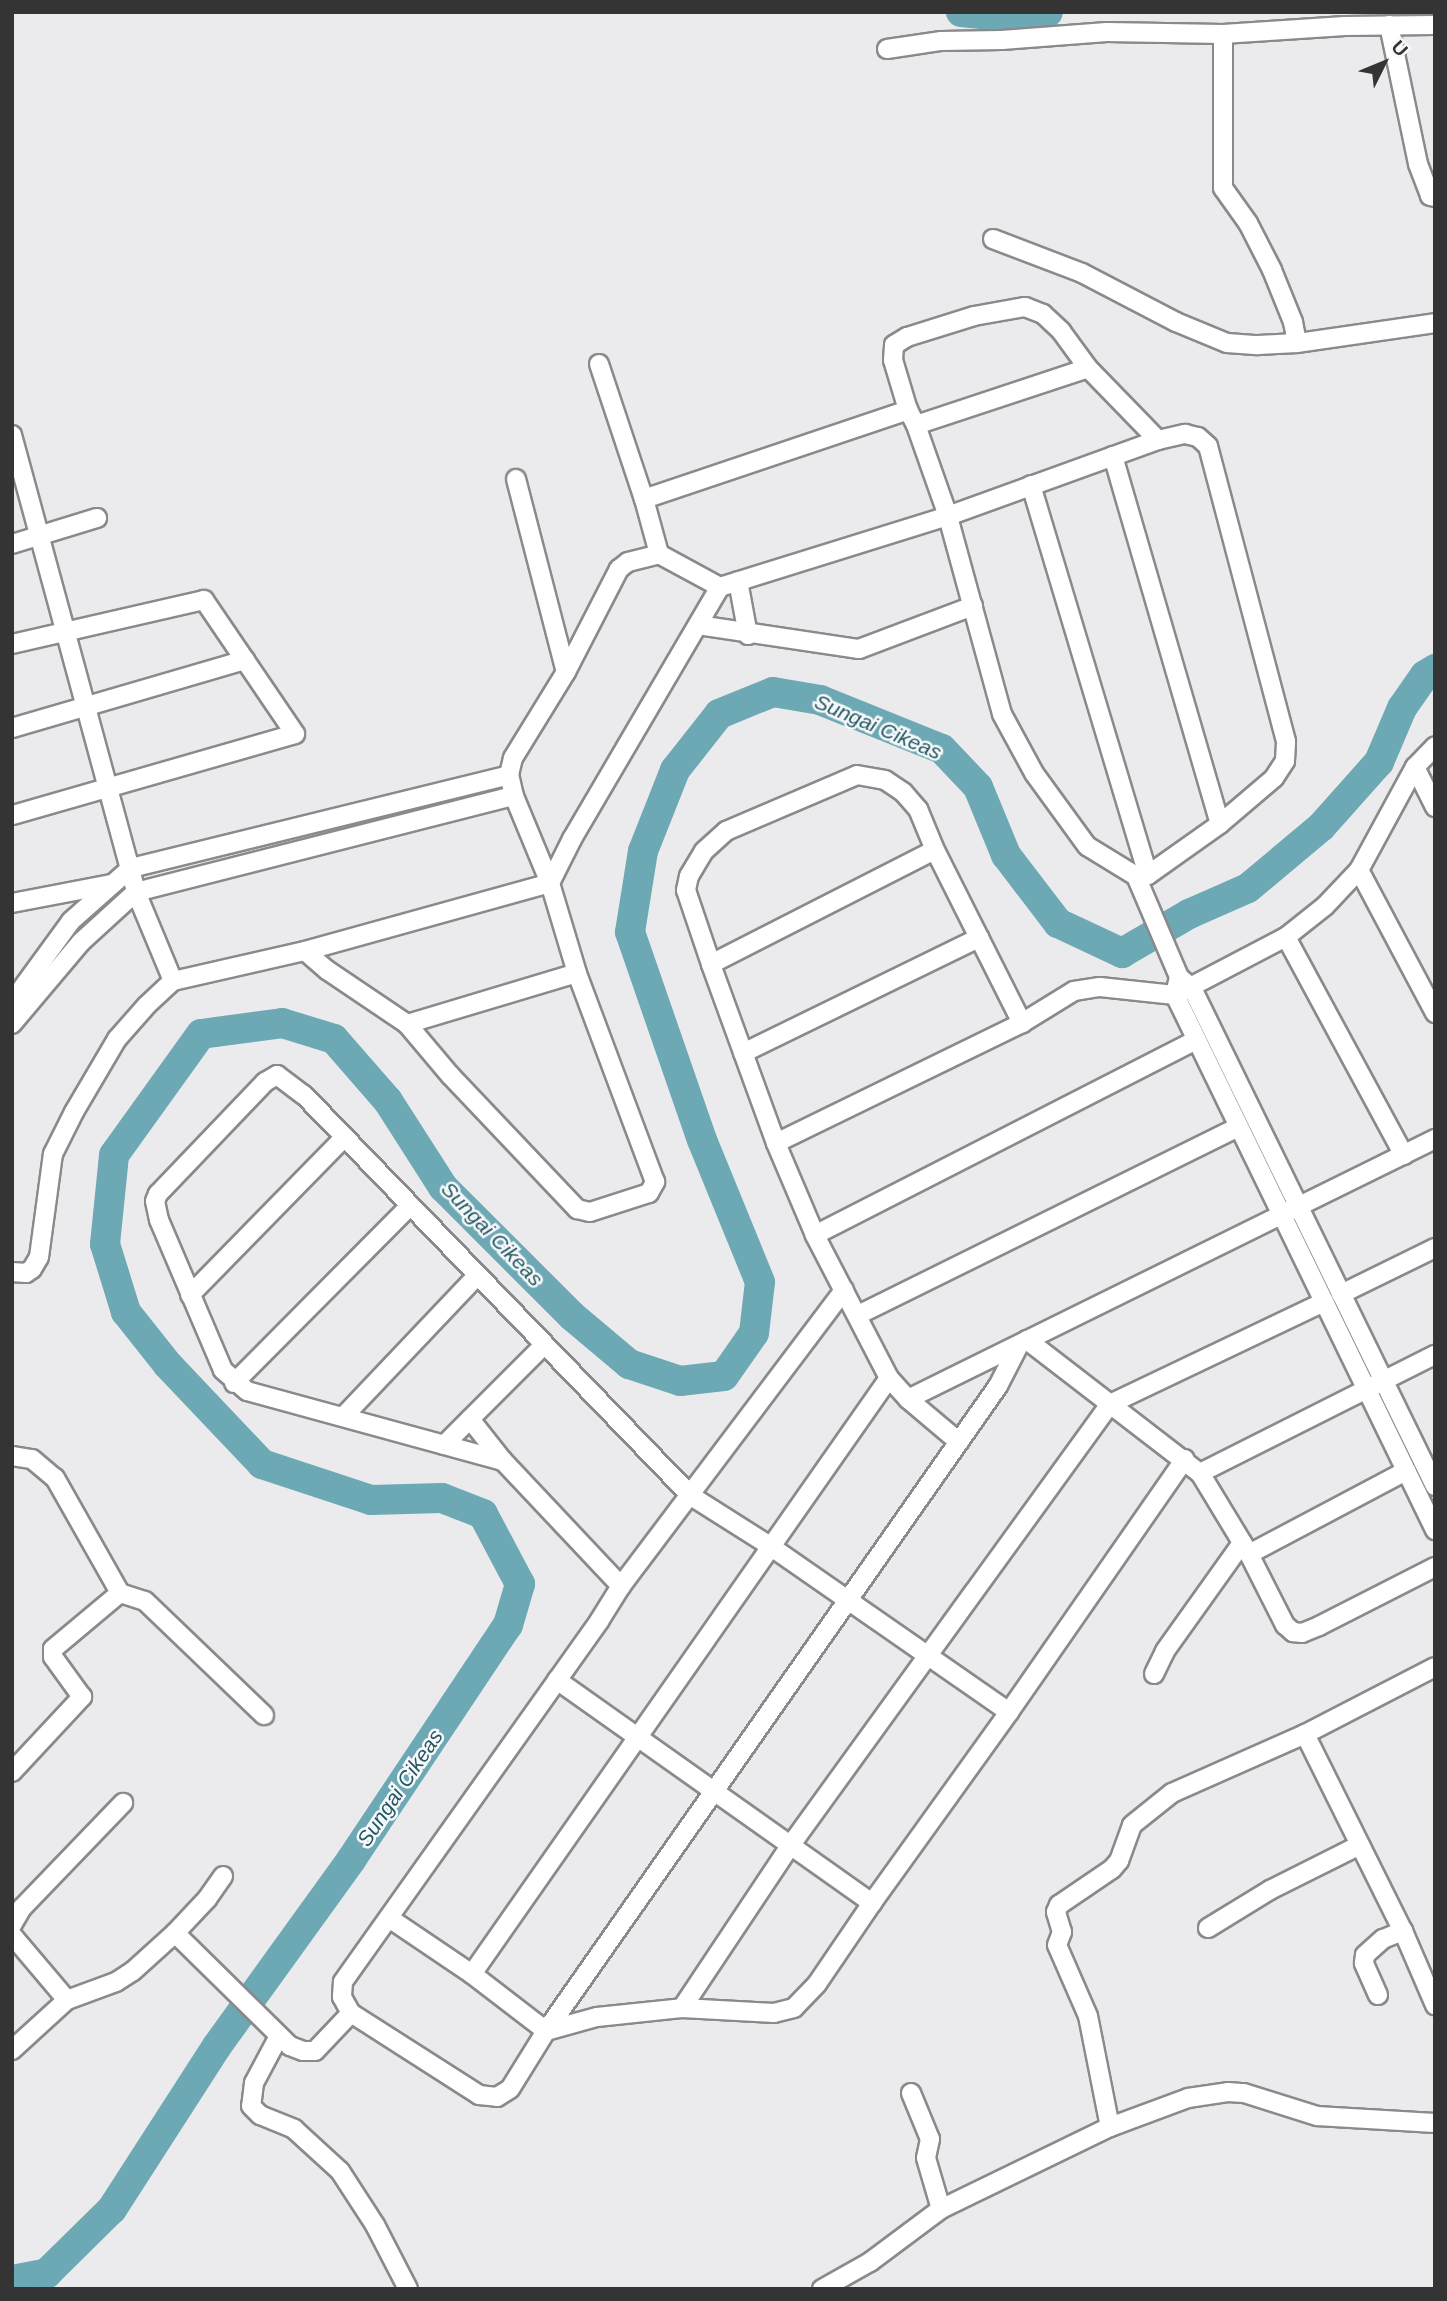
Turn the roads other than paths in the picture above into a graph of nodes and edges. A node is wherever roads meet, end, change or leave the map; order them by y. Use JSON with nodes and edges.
{"nodes":[{"id":1,"x":1414,"y":18,"type":"edge"},
{"id":2,"x":1435,"y":24,"type":"edge"},
{"id":3,"x":1389,"y":25,"type":"junction"},
{"id":4,"x":1223,"y":34,"type":"junction"},
{"id":5,"x":887,"y":49,"type":"dead end"},
{"id":6,"x":1435,"y":197,"type":"edge"},
{"id":7,"x":993,"y":239,"type":"dead end"},
{"id":8,"x":1435,"y":323,"type":"edge"},
{"id":9,"x":1297,"y":343,"type":"junction"},
{"id":10,"x":599,"y":365,"type":"dead end"},
{"id":11,"x":1088,"y":368,"type":"junction"},
{"id":12,"x":912,"y":418,"type":"junction"},
{"id":13,"x":1158,"y":440,"type":"junction"},
{"id":14,"x":13,"y":445,"type":"edge"},
{"id":15,"x":1113,"y":456,"type":"junction"},
{"id":16,"x":516,"y":479,"type":"dead end"},
{"id":17,"x":1031,"y":485,"type":"junction"},
{"id":18,"x":644,"y":499,"type":"junction"},
{"id":19,"x":948,"y":516,"type":"junction"},
{"id":20,"x":97,"y":518,"type":"dead end"},
{"id":21,"x":40,"y":537,"type":"junction"},
{"id":22,"x":12,"y":544,"type":"edge"},
{"id":23,"x":659,"y":554,"type":"junction"},
{"id":24,"x":738,"y":582,"type":"junction"},
{"id":25,"x":720,"y":587,"type":"junction"},
{"id":26,"x":973,"y":606,"type":"junction"},
{"id":27,"x":698,"y":625,"type":"junction"},
{"id":28,"x":65,"y":631,"type":"junction"},
{"id":29,"x":748,"y":635,"type":"junction"},
{"id":30,"x":12,"y":644,"type":"edge"},
{"id":31,"x":245,"y":660,"type":"junction"},
{"id":32,"x":566,"y":672,"type":"junction"},
{"id":33,"x":87,"y":707,"type":"junction"},
{"id":34,"x":12,"y":728,"type":"edge"},
{"id":35,"x":1435,"y":746,"type":"edge"},
{"id":36,"x":1415,"y":767,"type":"junction"},
{"id":37,"x":509,"y":775,"type":"junction"},
{"id":38,"x":106,"y":790,"type":"junction"},
{"id":39,"x":514,"y":796,"type":"junction"},
{"id":40,"x":1435,"y":807,"type":"edge"},
{"id":41,"x":12,"y":815,"type":"edge"},
{"id":42,"x":1220,"y":824,"type":"junction"},
{"id":43,"x":935,"y":850,"type":"junction"},
{"id":44,"x":131,"y":868,"type":"junction"},
{"id":45,"x":1359,"y":870,"type":"junction"},
{"id":46,"x":1142,"y":875,"type":"junction"},
{"id":47,"x":550,"y":883,"type":"junction"},
{"id":48,"x":113,"y":884,"type":"junction"},
{"id":49,"x":136,"y":892,"type":"junction"},
{"id":50,"x":53,"y":895,"type":"junction"},
{"id":51,"x":12,"y":903,"type":"edge"},
{"id":52,"x":71,"y":922,"type":"junction"},
{"id":53,"x":1286,"y":937,"type":"junction"},
{"id":54,"x":979,"y":938,"type":"junction"},
{"id":55,"x":304,"y":951,"type":"junction"},
{"id":56,"x":711,"y":964,"type":"junction"},
{"id":57,"x":577,"y":973,"type":"junction"},
{"id":58,"x":173,"y":981,"type":"junction"},
{"id":59,"x":1182,"y":987,"type":"junction"},
{"id":60,"x":12,"y":1002,"type":"edge"},
{"id":61,"x":1435,"y":1013,"type":"edge"},
{"id":62,"x":1022,"y":1023,"type":"junction"},
{"id":63,"x":12,"y":1024,"type":"edge"},
{"id":64,"x":407,"y":1024,"type":"junction"},
{"id":65,"x":1196,"y":1040,"type":"junction"},
{"id":66,"x":743,"y":1053,"type":"junction"},
{"id":67,"x":1238,"y":1127,"type":"junction"},
{"id":68,"x":344,"y":1138,"type":"junction"},
{"id":69,"x":1435,"y":1139,"type":"edge"},
{"id":70,"x":776,"y":1143,"type":"junction"},
{"id":71,"x":1404,"y":1155,"type":"junction"},
{"id":72,"x":410,"y":1206,"type":"junction"},
{"id":73,"x":1299,"y":1208,"type":"junction"},
{"id":74,"x":1282,"y":1216,"type":"junction"},
{"id":75,"x":815,"y":1235,"type":"junction"},
{"id":76,"x":1435,"y":1248,"type":"edge"},
{"id":77,"x":12,"y":1272,"type":"edge"},
{"id":78,"x":477,"y":1276,"type":"junction"},
{"id":79,"x":844,"y":1290,"type":"junction"},
{"id":80,"x":1341,"y":1294,"type":"junction"},
{"id":81,"x":190,"y":1295,"type":"junction"},
{"id":82,"x":1324,"y":1302,"type":"junction"},
{"id":83,"x":858,"y":1315,"type":"junction"},
{"id":84,"x":1023,"y":1343,"type":"junction"},
{"id":85,"x":543,"y":1346,"type":"junction"},
{"id":86,"x":1435,"y":1355,"type":"edge"},
{"id":87,"x":889,"y":1378,"type":"junction"},
{"id":88,"x":1384,"y":1381,"type":"junction"},
{"id":89,"x":234,"y":1382,"type":"junction"},
{"id":90,"x":1366,"y":1390,"type":"junction"},
{"id":91,"x":908,"y":1399,"type":"junction"},
{"id":92,"x":1110,"y":1405,"type":"junction"},
{"id":93,"x":343,"y":1417,"type":"junction"},
{"id":94,"x":470,"y":1419,"type":"junction"},
{"id":95,"x":959,"y":1442,"type":"junction"},
{"id":96,"x":444,"y":1444,"type":"junction"},
{"id":97,"x":12,"y":1456,"type":"edge"},
{"id":98,"x":1185,"y":1459,"type":"junction"},
{"id":99,"x":503,"y":1461,"type":"junction"},
{"id":100,"x":1429,"y":1462,"type":"edge"},
{"id":101,"x":1406,"y":1471,"type":"junction"},
{"id":102,"x":1200,"y":1473,"type":"junction"},
{"id":103,"x":1435,"y":1486,"type":"edge"},
{"id":104,"x":691,"y":1496,"type":"junction"},
{"id":105,"x":1435,"y":1530,"type":"edge"},
{"id":106,"x":770,"y":1546,"type":"junction"},
{"id":107,"x":1245,"y":1548,"type":"junction"},
{"id":108,"x":1435,"y":1567,"type":"edge"},
{"id":109,"x":621,"y":1586,"type":"junction"},
{"id":110,"x":120,"y":1593,"type":"junction"},
{"id":111,"x":848,"y":1600,"type":"junction"},
{"id":112,"x":929,"y":1656,"type":"junction"},
{"id":113,"x":1435,"y":1667,"type":"edge"},
{"id":114,"x":1154,"y":1674,"type":"dead end"},
{"id":115,"x":557,"y":1681,"type":"junction"},
{"id":116,"x":1009,"y":1712,"type":"junction"},
{"id":117,"x":264,"y":1716,"type":"dead end"},
{"id":118,"x":1305,"y":1734,"type":"junction"},
{"id":119,"x":636,"y":1738,"type":"junction"},
{"id":120,"x":12,"y":1772,"type":"edge"},
{"id":121,"x":714,"y":1792,"type":"junction"},
{"id":122,"x":123,"y":1803,"type":"dead end"},
{"id":123,"x":790,"y":1846,"type":"junction"},
{"id":124,"x":1358,"y":1846,"type":"junction"},
{"id":125,"x":223,"y":1877,"type":"dead end"},
{"id":126,"x":872,"y":1903,"type":"junction"},
{"id":127,"x":389,"y":1918,"type":"junction"},
{"id":128,"x":12,"y":1925,"type":"edge"},
{"id":129,"x":1208,"y":1928,"type":"dead end"},
{"id":130,"x":1403,"y":1931,"type":"junction"},
{"id":131,"x":175,"y":1933,"type":"junction"},
{"id":132,"x":12,"y":1935,"type":"edge"},
{"id":133,"x":472,"y":1974,"type":"junction"},
{"id":134,"x":1378,"y":1995,"type":"dead end"},
{"id":135,"x":67,"y":2000,"type":"junction"},
{"id":136,"x":1435,"y":2005,"type":"edge"},
{"id":137,"x":682,"y":2008,"type":"junction"},
{"id":138,"x":351,"y":2013,"type":"junction"},
{"id":139,"x":546,"y":2031,"type":"junction"},
{"id":140,"x":276,"y":2032,"type":"junction"},
{"id":141,"x":12,"y":2050,"type":"edge"},
{"id":142,"x":911,"y":2093,"type":"dead end"},
{"id":143,"x":1435,"y":2123,"type":"edge"},
{"id":144,"x":1110,"y":2127,"type":"junction"},
{"id":145,"x":941,"y":2209,"type":"junction"},
{"id":146,"x":408,"y":2289,"type":"edge"},
{"id":147,"x":822,"y":2289,"type":"edge"}],
"edges":[{"from":1,"to":2,"type":"street"},
{"from":1,"to":3,"type":"street"},
{"from":3,"to":4,"type":"street"},
{"from":3,"to":6,"type":"street"},
{"from":4,"to":5,"type":"street"},
{"from":4,"to":9,"type":"street"},
{"from":7,"to":9,"type":"street"},
{"from":8,"to":9,"type":"street"},
{"from":10,"to":18,"type":"street"},
{"from":11,"to":12,"type":"street"},
{"from":11,"to":12,"type":"street"},
{"from":11,"to":13,"type":"street"},
{"from":12,"to":18,"type":"street"},
{"from":12,"to":19,"type":"street"},
{"from":13,"to":15,"type":"street"},
{"from":13,"to":42,"type":"street"},
{"from":14,"to":21,"type":"street"},
{"from":15,"to":17,"type":"street"},
{"from":15,"to":42,"type":"street"},
{"from":16,"to":32,"type":"street"},
{"from":17,"to":19,"type":"street"},
{"from":17,"to":46,"type":"street"},
{"from":18,"to":23,"type":"street"},
{"from":19,"to":24,"type":"street"},
{"from":19,"to":26,"type":"street"},
{"from":20,"to":21,"type":"street"},
{"from":21,"to":22,"type":"street"},
{"from":21,"to":28,"type":"street"},
{"from":23,"to":25,"type":"street"},
{"from":23,"to":32,"type":"street"},
{"from":24,"to":25,"type":"street"},
{"from":24,"to":29,"type":"street"},
{"from":25,"to":27,"type":"street"},
{"from":26,"to":29,"type":"street"},
{"from":26,"to":46,"type":"street"},
{"from":27,"to":29,"type":"street"},
{"from":27,"to":47,"type":"street"},
{"from":28,"to":30,"type":"street"},
{"from":28,"to":31,"type":"street"},
{"from":28,"to":33,"type":"street"},
{"from":31,"to":33,"type":"street"},
{"from":31,"to":38,"type":"street"},
{"from":32,"to":37,"type":"street"},
{"from":33,"to":34,"type":"street"},
{"from":33,"to":38,"type":"street"},
{"from":35,"to":36,"type":"street"},
{"from":36,"to":40,"type":"street"},
{"from":36,"to":45,"type":"street"},
{"from":37,"to":39,"type":"street"},
{"from":37,"to":44,"type":"street"},
{"from":38,"to":41,"type":"street"},
{"from":38,"to":44,"type":"street"},
{"from":39,"to":47,"type":"street"},
{"from":39,"to":49,"type":"street"},
{"from":42,"to":46,"type":"street"},
{"from":43,"to":54,"type":"street"},
{"from":43,"to":56,"type":"street"},
{"from":43,"to":56,"type":"street"},
{"from":44,"to":48,"type":"street"},
{"from":44,"to":49,"type":"street"},
{"from":45,"to":53,"type":"street"},
{"from":45,"to":61,"type":"street"},
{"from":46,"to":59,"type":"street"},
{"from":47,"to":55,"type":"street"},
{"from":47,"to":57,"type":"street"},
{"from":48,"to":50,"type":"street"},
{"from":48,"to":52,"type":"street"},
{"from":49,"to":58,"type":"street"},
{"from":49,"to":63,"type":"street"},
{"from":50,"to":51,"type":"street"},
{"from":50,"to":52,"type":"street"},
{"from":52,"to":60,"type":"street"},
{"from":53,"to":59,"type":"street"},
{"from":53,"to":71,"type":"street"},
{"from":54,"to":62,"type":"street"},
{"from":54,"to":66,"type":"street"},
{"from":55,"to":58,"type":"street"},
{"from":55,"to":64,"type":"street"},
{"from":56,"to":66,"type":"street"},
{"from":57,"to":64,"type":"street"},
{"from":57,"to":64,"type":"street"},
{"from":58,"to":77,"type":"street"},
{"from":59,"to":62,"type":"street"},
{"from":59,"to":65,"type":"street"},
{"from":59,"to":73,"type":"street"},
{"from":62,"to":70,"type":"street"},
{"from":65,"to":67,"type":"street"},
{"from":65,"to":75,"type":"street"},
{"from":66,"to":70,"type":"street"},
{"from":67,"to":74,"type":"street"},
{"from":67,"to":83,"type":"street"},
{"from":68,"to":72,"type":"street"},
{"from":68,"to":81,"type":"street"},
{"from":68,"to":81,"type":"street"},
{"from":69,"to":71,"type":"street"},
{"from":70,"to":75,"type":"street"},
{"from":71,"to":73,"type":"street"},
{"from":72,"to":78,"type":"street"},
{"from":72,"to":89,"type":"street"},
{"from":73,"to":74,"type":"street"},
{"from":73,"to":80,"type":"street"},
{"from":74,"to":82,"type":"street"},
{"from":74,"to":84,"type":"street"},
{"from":75,"to":79,"type":"street"},
{"from":76,"to":80,"type":"street"},
{"from":78,"to":85,"type":"street"},
{"from":78,"to":93,"type":"street"},
{"from":79,"to":83,"type":"street"},
{"from":79,"to":104,"type":"street"},
{"from":80,"to":88,"type":"street"},
{"from":81,"to":89,"type":"street"},
{"from":82,"to":90,"type":"street"},
{"from":82,"to":92,"type":"street"},
{"from":83,"to":87,"type":"street"},
{"from":84,"to":91,"type":"street"},
{"from":84,"to":92,"type":"street"},
{"from":84,"to":95,"type":"street"},
{"from":85,"to":94,"type":"street"},
{"from":85,"to":104,"type":"street"},
{"from":86,"to":88,"type":"street"},
{"from":87,"to":91,"type":"street"},
{"from":87,"to":106,"type":"street"},
{"from":88,"to":90,"type":"street"},
{"from":88,"to":100,"type":"street"},
{"from":89,"to":93,"type":"street"},
{"from":90,"to":101,"type":"street"},
{"from":90,"to":102,"type":"street"},
{"from":91,"to":95,"type":"street"},
{"from":92,"to":98,"type":"street"},
{"from":92,"to":112,"type":"street"},
{"from":93,"to":96,"type":"street"},
{"from":94,"to":96,"type":"street"},
{"from":94,"to":99,"type":"street"},
{"from":95,"to":111,"type":"street"},
{"from":96,"to":99,"type":"street"},
{"from":97,"to":110,"type":"street"},
{"from":98,"to":102,"type":"street"},
{"from":98,"to":116,"type":"street"},
{"from":99,"to":109,"type":"street"},
{"from":100,"to":103,"type":"street"},
{"from":101,"to":105,"type":"street"},
{"from":101,"to":107,"type":"street"},
{"from":102,"to":107,"type":"street"},
{"from":104,"to":106,"type":"street"},
{"from":104,"to":109,"type":"street"},
{"from":106,"to":111,"type":"street"},
{"from":106,"to":119,"type":"street"},
{"from":107,"to":108,"type":"street"},
{"from":107,"to":114,"type":"street"},
{"from":109,"to":115,"type":"street"},
{"from":110,"to":117,"type":"street"},
{"from":110,"to":120,"type":"street"},
{"from":111,"to":112,"type":"street"},
{"from":111,"to":121,"type":"street"},
{"from":112,"to":116,"type":"street"},
{"from":112,"to":123,"type":"street"},
{"from":113,"to":118,"type":"street"},
{"from":115,"to":119,"type":"street"},
{"from":115,"to":127,"type":"street"},
{"from":116,"to":126,"type":"street"},
{"from":118,"to":124,"type":"street"},
{"from":118,"to":144,"type":"street"},
{"from":119,"to":121,"type":"street"},
{"from":119,"to":133,"type":"street"},
{"from":121,"to":123,"type":"street"},
{"from":121,"to":139,"type":"street"},
{"from":122,"to":128,"type":"street"},
{"from":123,"to":126,"type":"street"},
{"from":123,"to":137,"type":"street"},
{"from":124,"to":129,"type":"street"},
{"from":124,"to":130,"type":"street"},
{"from":125,"to":131,"type":"street"},
{"from":126,"to":137,"type":"street"},
{"from":127,"to":133,"type":"street"},
{"from":127,"to":138,"type":"street"},
{"from":130,"to":134,"type":"street"},
{"from":130,"to":136,"type":"street"},
{"from":131,"to":135,"type":"street"},
{"from":131,"to":140,"type":"street"},
{"from":132,"to":135,"type":"street"},
{"from":133,"to":139,"type":"street"},
{"from":135,"to":141,"type":"street"},
{"from":137,"to":139,"type":"street"},
{"from":138,"to":139,"type":"street"},
{"from":138,"to":140,"type":"street"},
{"from":140,"to":146,"type":"street"},
{"from":142,"to":145,"type":"street"},
{"from":143,"to":144,"type":"street"},
{"from":144,"to":145,"type":"street"},
{"from":145,"to":147,"type":"street"}]}
